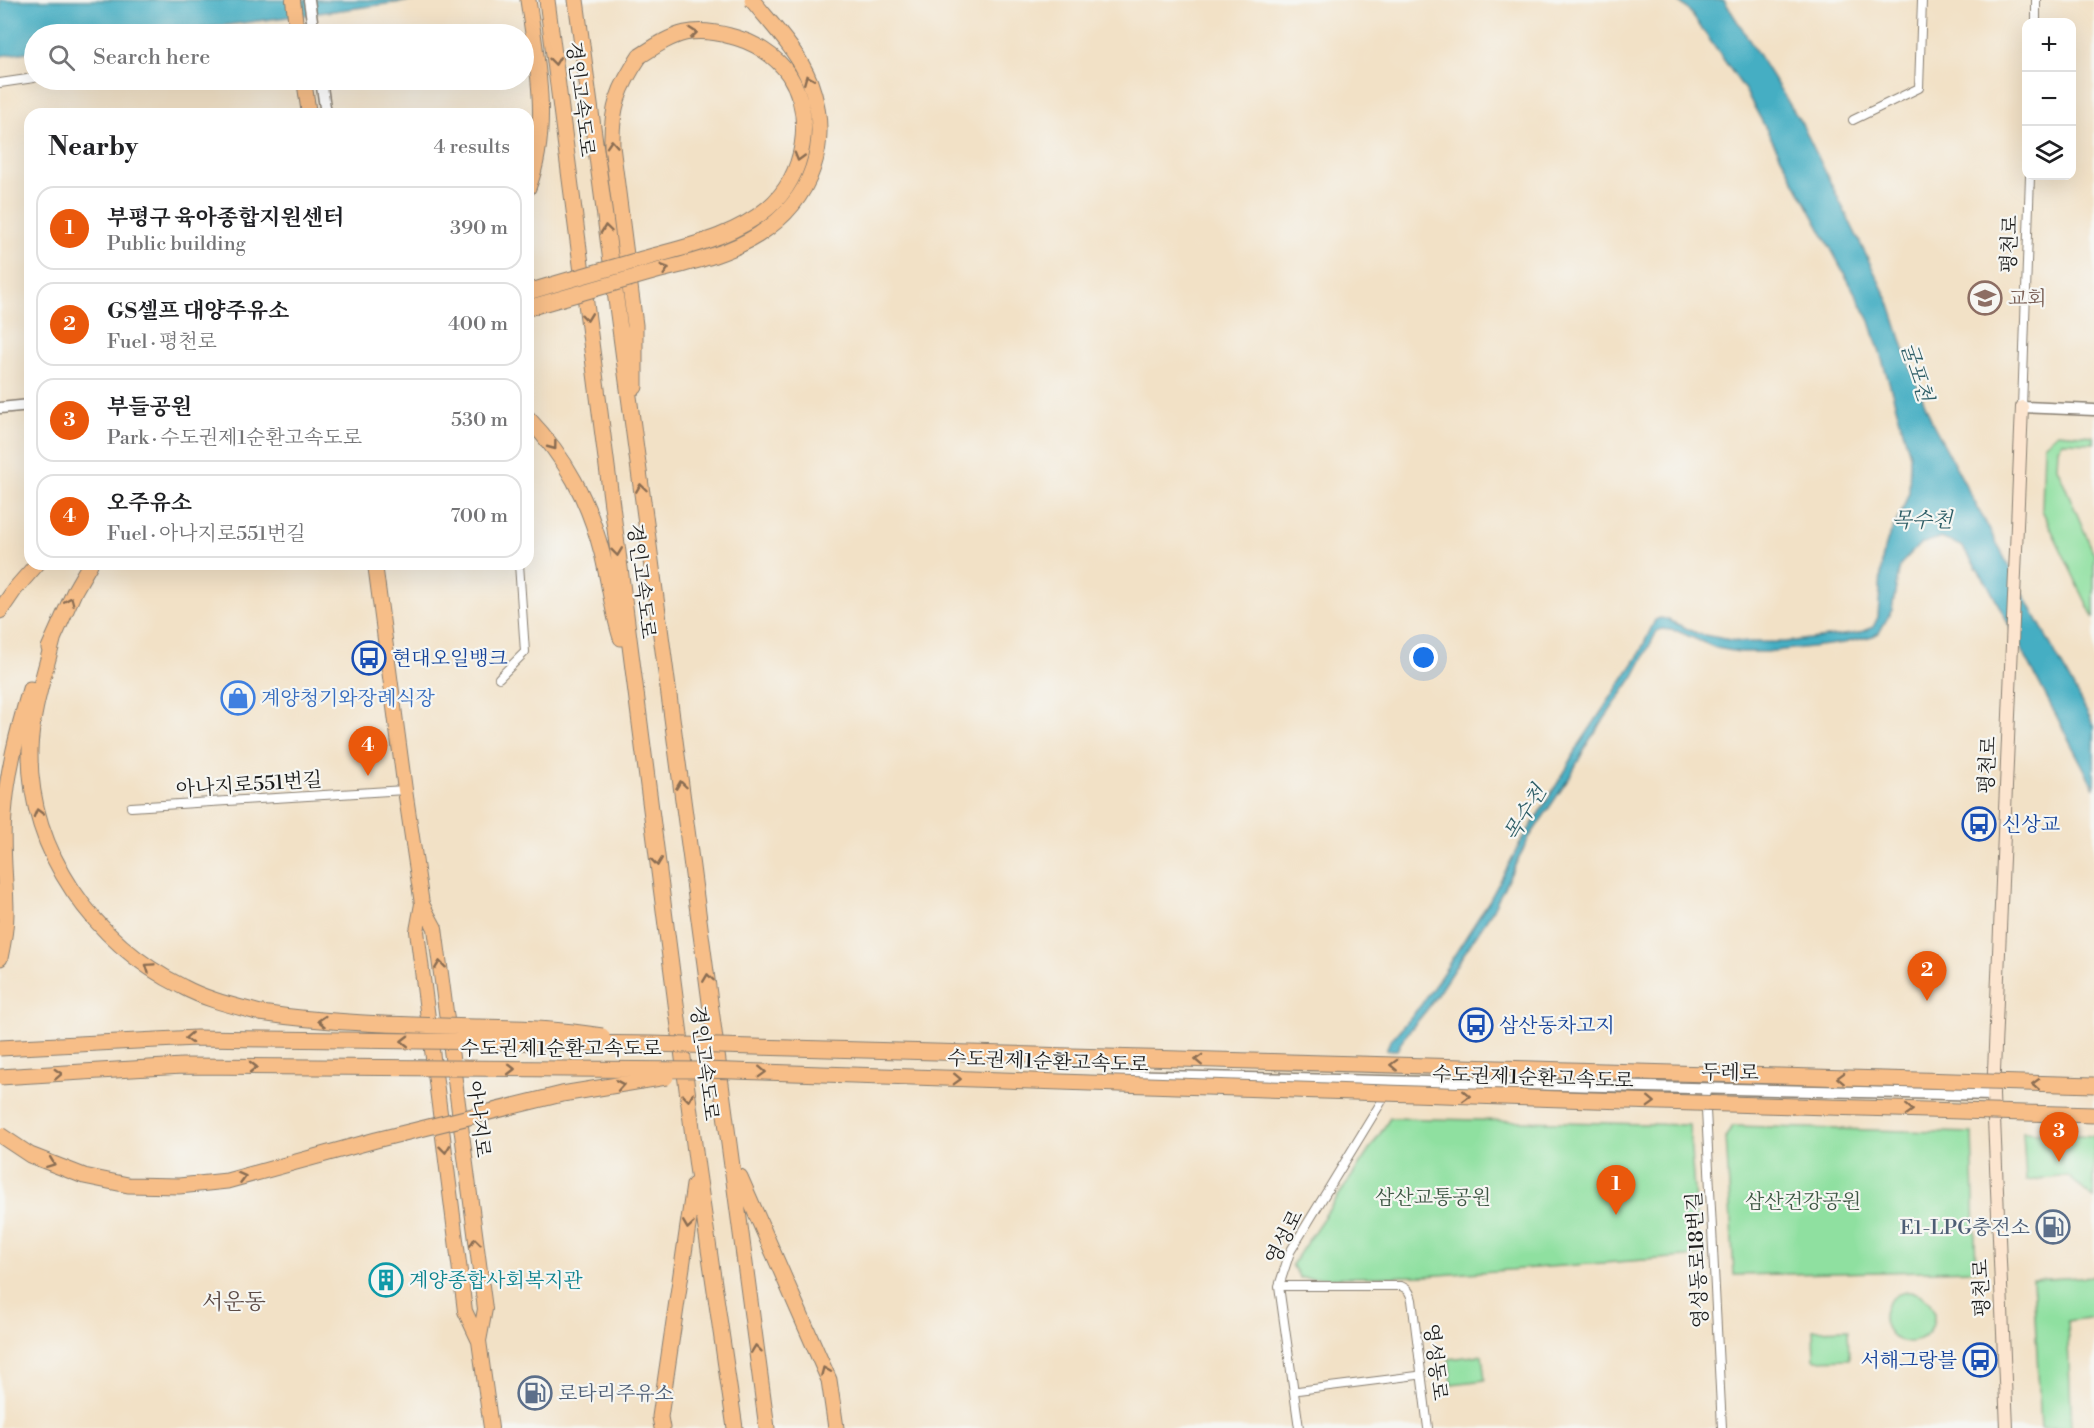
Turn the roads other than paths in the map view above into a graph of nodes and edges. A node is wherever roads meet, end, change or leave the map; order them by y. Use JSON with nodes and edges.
{"nodes":[{"id":1,"x":293,"y":0,"type":"edge"},
{"id":2,"x":309,"y":0,"type":"edge"},
{"id":3,"x":576,"y":0,"type":"edge"},
{"id":4,"x":752,"y":0,"type":"edge"},
{"id":5,"x":1923,"y":0,"type":"edge"},
{"id":6,"x":2036,"y":0,"type":"edge"},
{"id":7,"x":547,"y":1,"type":"edge"},
{"id":8,"x":529,"y":3,"type":"edge"},
{"id":9,"x":2036,"y":18,"type":"edge"},
{"id":10,"x":296,"y":24,"type":"edge"},
{"id":11,"x":313,"y":24,"type":"edge"},
{"id":12,"x":531,"y":24,"type":"edge"},
{"id":13,"x":534,"y":48,"type":"edge"},
{"id":14,"x":24,"y":79,"type":"edge"},
{"id":15,"x":0,"y":83,"type":"edge"},
{"id":16,"x":305,"y":90,"type":"edge"},
{"id":17,"x":322,"y":90,"type":"edge"},
{"id":18,"x":308,"y":108,"type":"edge"},
{"id":19,"x":325,"y":108,"type":"edge"},
{"id":20,"x":1853,"y":120,"type":"dead end"},
{"id":21,"x":534,"y":171,"type":"edge"},
{"id":22,"x":2030,"y":180,"type":"edge"},
{"id":23,"x":627,"y":263,"type":"edge"},
{"id":24,"x":627,"y":263,"type":"edge"},
{"id":25,"x":627,"y":263,"type":"edge"},
{"id":26,"x":627,"y":263,"type":"edge"},
{"id":27,"x":534,"y":290,"type":"edge"},
{"id":28,"x":534,"y":306,"type":"edge"},
{"id":29,"x":24,"y":406,"type":"edge"},
{"id":30,"x":2022,"y":407,"type":"junction"},
{"id":31,"x":0,"y":408,"type":"edge"},
{"id":32,"x":2094,"y":410,"type":"edge"},
{"id":33,"x":534,"y":424,"type":"edge"},
{"id":34,"x":636,"y":453,"type":"junction"},
{"id":35,"x":32,"y":570,"type":"edge"},
{"id":36,"x":87,"y":570,"type":"edge"},
{"id":37,"x":376,"y":570,"type":"edge"},
{"id":38,"x":519,"y":570,"type":"edge"},
{"id":39,"x":0,"y":613,"type":"edge"},
{"id":40,"x":53,"y":640,"type":"junction"},
{"id":41,"x":498,"y":678,"type":"dead end"},
{"id":42,"x":634,"y":679,"type":"junction"},
{"id":43,"x":405,"y":790,"type":"junction"},
{"id":44,"x":131,"y":807,"type":"dead end"},
{"id":45,"x":422,"y":904,"type":"junction"},
{"id":46,"x":0,"y":958,"type":"edge"},
{"id":47,"x":652,"y":1044,"type":"junction"},
{"id":48,"x":0,"y":1048,"type":"edge"},
{"id":49,"x":703,"y":1070,"type":"junction"},
{"id":50,"x":1118,"y":1075,"type":"dead end"},
{"id":51,"x":0,"y":1077,"type":"edge"},
{"id":52,"x":1395,"y":1081,"type":"junction"},
{"id":53,"x":2094,"y":1085,"type":"edge"},
{"id":54,"x":1705,"y":1090,"type":"junction"},
{"id":55,"x":1993,"y":1095,"type":"junction"},
{"id":56,"x":2094,"y":1115,"type":"edge"},
{"id":57,"x":0,"y":1135,"type":"edge"},
{"id":58,"x":732,"y":1161,"type":"junction"},
{"id":59,"x":697,"y":1167,"type":"junction"},
{"id":60,"x":1279,"y":1286,"type":"junction"},
{"id":61,"x":479,"y":1341,"type":"junction"},
{"id":62,"x":1421,"y":1375,"type":"junction"},
{"id":63,"x":1294,"y":1391,"type":"junction"},
{"id":64,"x":491,"y":1428,"type":"edge"},
{"id":65,"x":662,"y":1428,"type":"edge"},
{"id":66,"x":735,"y":1428,"type":"edge"},
{"id":67,"x":766,"y":1428,"type":"edge"},
{"id":68,"x":836,"y":1428,"type":"edge"},
{"id":69,"x":1299,"y":1428,"type":"edge"},
{"id":70,"x":1428,"y":1428,"type":"edge"},
{"id":71,"x":1722,"y":1428,"type":"edge"},
{"id":72,"x":2007,"y":1428,"type":"edge"}],
"edges":[{"from":1,"to":10,"type":"main road"},
{"from":2,"to":11,"type":"street"},
{"from":34,"to":3,"type":"highway","name":"경인고속도로","one_way":true},
{"from":28,"to":4,"type":"highway","one_way":true,"bridge":true},
{"from":5,"to":20,"type":"street"},
{"from":6,"to":9,"type":"street"},
{"from":7,"to":42,"type":"highway","name":"경인고속도로","one_way":true},
{"from":8,"to":12,"type":"highway"},
{"from":13,"to":21,"type":"highway"},
{"from":14,"to":15,"type":"street"},
{"from":16,"to":18,"type":"main road"},
{"from":17,"to":19,"type":"street"},
{"from":22,"to":30,"type":"street","name":"평천로"},
{"from":34,"to":23,"type":"highway","one_way":true,"bridge":true},
{"from":24,"to":25,"type":"highway","one_way":true,"bridge":true},
{"from":26,"to":27,"type":"highway","one_way":true,"bridge":true},
{"from":29,"to":31,"type":"street"},
{"from":30,"to":32,"type":"street"},
{"from":30,"to":55,"type":"main road","name":"평천로"},
{"from":33,"to":42,"type":"highway","one_way":true},
{"from":58,"to":34,"type":"highway","name":"경인고속도로","one_way":true},
{"from":35,"to":39,"type":"highway"},
{"from":40,"to":36,"type":"highway","one_way":true},
{"from":37,"to":43,"type":"main road","name":"아나지로"},
{"from":38,"to":41,"type":"street"},
{"from":40,"to":46,"type":"highway"},
{"from":47,"to":40,"type":"highway","one_way":true,"bridge":true},
{"from":42,"to":59,"type":"highway","name":"경인고속도로","one_way":true},
{"from":43,"to":44,"type":"street","name":"아나지로551번길"},
{"from":43,"to":45,"type":"main road","name":"아나지로"},
{"from":45,"to":61,"type":"main road","name":"아나지로","one_way":true},
{"from":61,"to":45,"type":"main road","name":"아나지로","one_way":true},
{"from":47,"to":48,"type":"highway","name":"수도권제1순환고속도로","one_way":true,"bridge":true},
{"from":53,"to":47,"type":"highway","name":"수도권제1순환고속도로","one_way":true,"bridge":true},
{"from":51,"to":49,"type":"highway","name":"수도권제1순환고속도로","one_way":true,"bridge":true},
{"from":49,"to":56,"type":"highway","name":"수도권제1순환고속도로","one_way":true,"bridge":true},
{"from":57,"to":49,"type":"highway","one_way":true,"bridge":true},
{"from":50,"to":52,"type":"street","name":"두레로"},
{"from":52,"to":54,"type":"street","name":"두레로"},
{"from":52,"to":60,"type":"street","name":"영성로"},
{"from":54,"to":55,"type":"street","name":"두레로"},
{"from":54,"to":71,"type":"street","name":"영성동로18번길"},
{"from":55,"to":72,"type":"main road","name":"평천로"},
{"from":67,"to":58,"type":"highway","name":"경인고속도로","one_way":true},
{"from":68,"to":58,"type":"highway","name":"경인고속도로","one_way":true},
{"from":59,"to":65,"type":"highway","name":"경인고속도로","one_way":true},
{"from":59,"to":66,"type":"highway","name":"경인고속도로"},
{"from":60,"to":62,"type":"street","name":"영성동로"},
{"from":60,"to":63,"type":"street","name":"영성로"},
{"from":61,"to":64,"type":"main road","name":"아나지로"},
{"from":62,"to":63,"type":"street"},
{"from":62,"to":70,"type":"street","name":"영성동로"},
{"from":63,"to":69,"type":"street","name":"영성로"}]}
